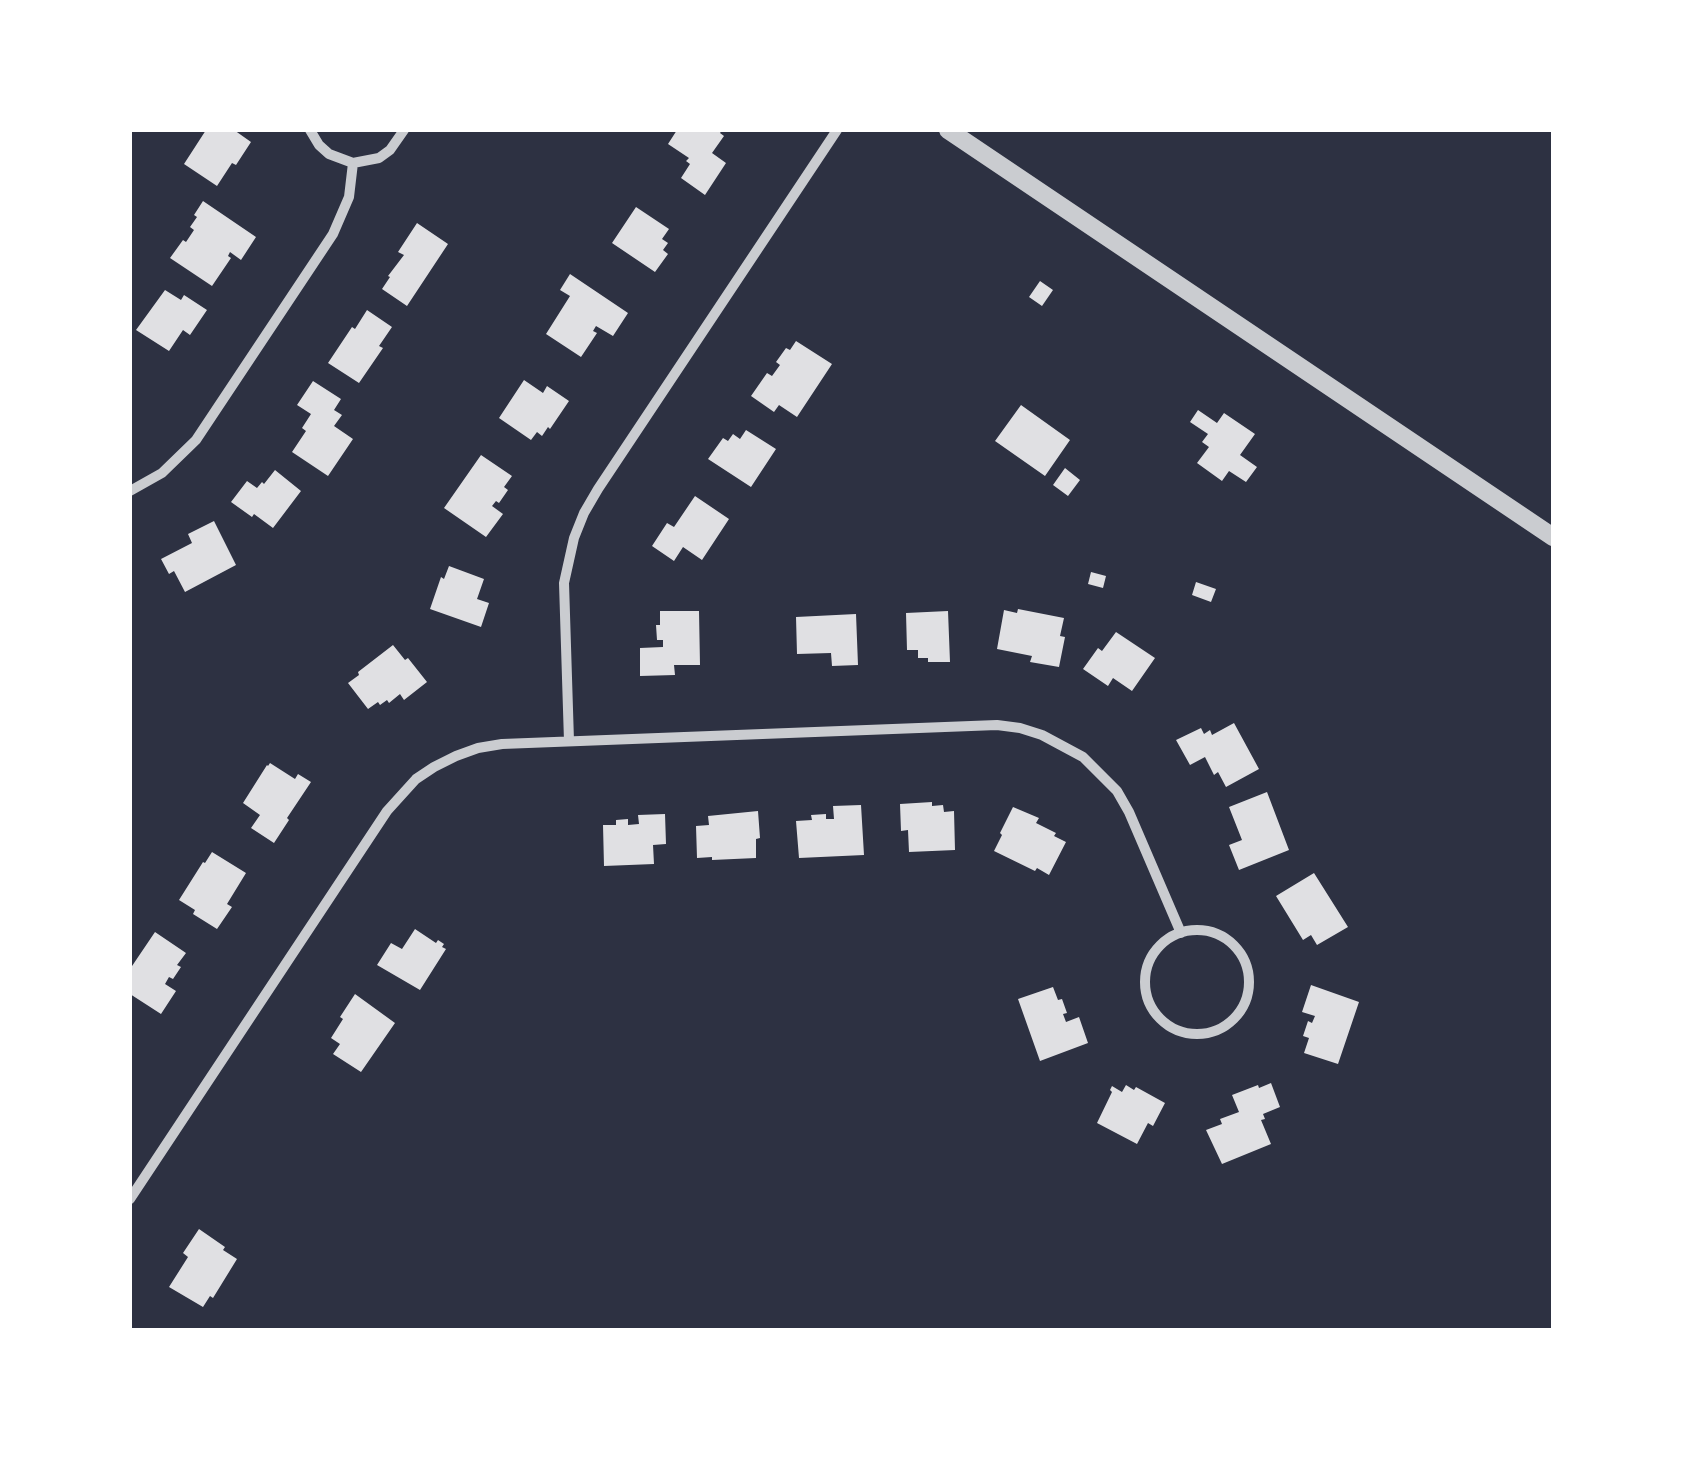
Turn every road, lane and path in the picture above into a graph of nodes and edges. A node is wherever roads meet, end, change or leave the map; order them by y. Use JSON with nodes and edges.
{"nodes":[{"id":1,"x":310,"y":130,"type":"edge"},
{"id":2,"x":404,"y":130,"type":"edge"},
{"id":3,"x":836,"y":130,"type":"edge"},
{"id":4,"x":948,"y":130,"type":"edge"},
{"id":5,"x":353,"y":163,"type":"junction"},
{"id":6,"x":130,"y":491,"type":"edge"},
{"id":7,"x":1553,"y":538,"type":"edge"},
{"id":8,"x":569,"y":741,"type":"junction"},
{"id":9,"x":1181,"y":932,"type":"junction"},
{"id":10,"x":130,"y":1200,"type":"edge"}],
"edges":[{"from":1,"to":5,"type":"street"},
{"from":2,"to":5,"type":"street"},
{"from":3,"to":8,"type":"street"},
{"from":4,"to":7,"type":"street"},
{"from":5,"to":6,"type":"street"},
{"from":8,"to":9,"type":"street"},
{"from":8,"to":10,"type":"street"},
{"from":9,"to":9,"type":"street"}]}
